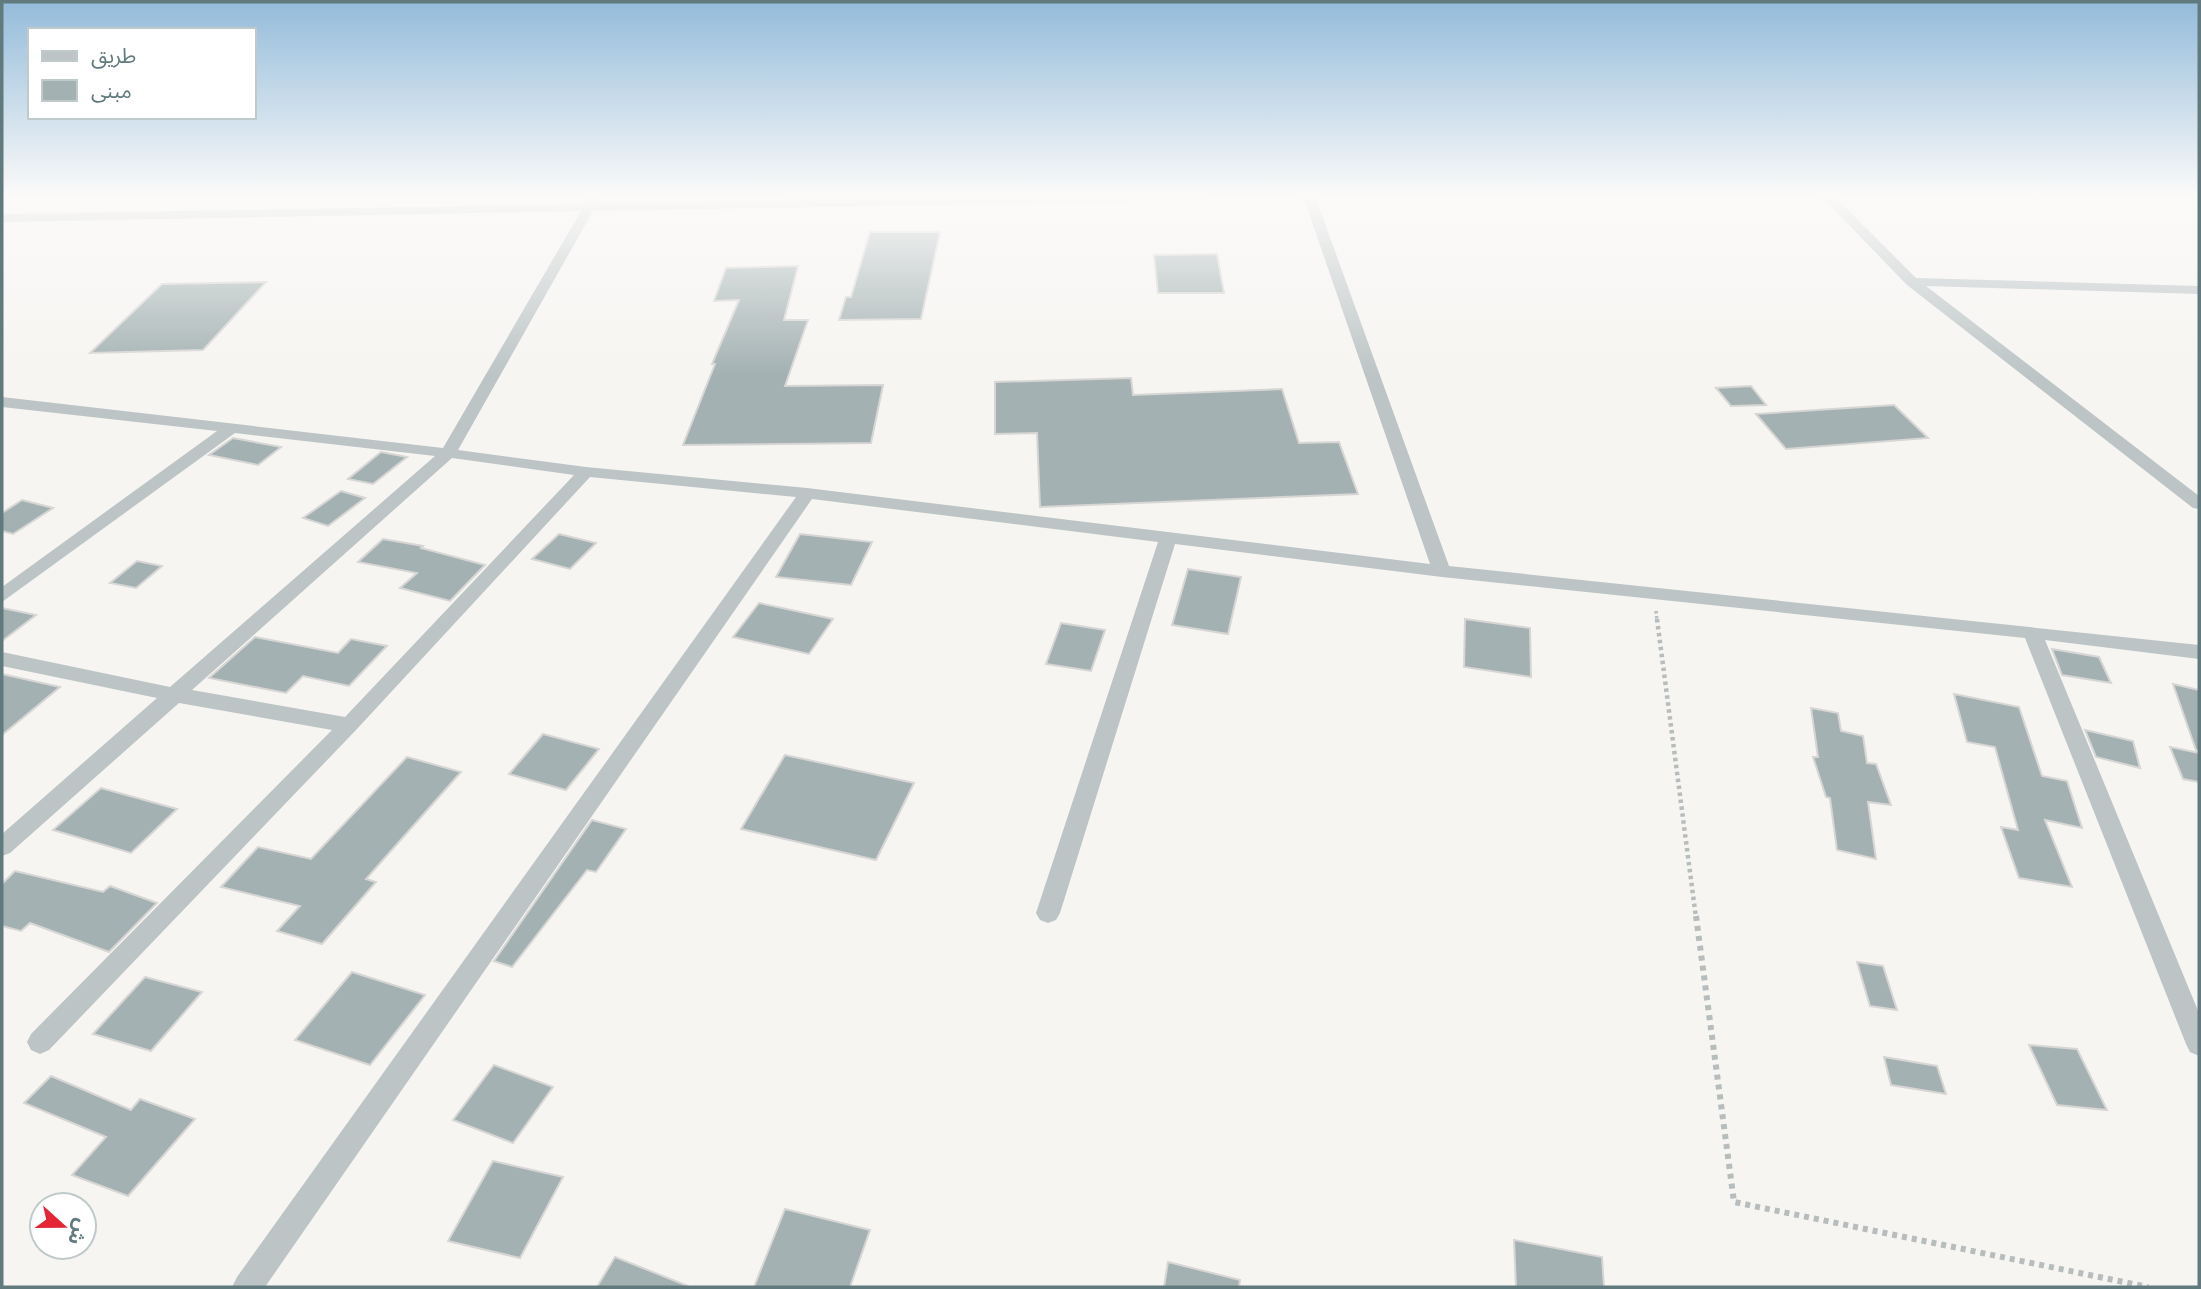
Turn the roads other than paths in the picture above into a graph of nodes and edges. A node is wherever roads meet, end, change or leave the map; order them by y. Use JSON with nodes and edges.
{"nodes":[{"id":1,"x":561,"y":256,"type":"edge"},
{"id":2,"x":1330,"y":256,"type":"edge"},
{"id":3,"x":1887,"y":256,"type":"edge"},
{"id":4,"x":1913,"y":282,"type":"junction"},
{"id":5,"x":2199,"y":290,"type":"edge"},
{"id":6,"x":2,"y":402,"type":"edge"},
{"id":7,"x":232,"y":428,"type":"junction"},
{"id":8,"x":449,"y":453,"type":"junction"},
{"id":9,"x":586,"y":472,"type":"junction"},
{"id":10,"x":807,"y":493,"type":"junction"},
{"id":11,"x":2199,"y":504,"type":"edge"},
{"id":12,"x":1168,"y":539,"type":"junction"},
{"id":13,"x":1442,"y":571,"type":"junction"},
{"id":14,"x":2,"y":596,"type":"edge"},
{"id":15,"x":2032,"y":632,"type":"junction"},
{"id":16,"x":2199,"y":652,"type":"edge"},
{"id":17,"x":2,"y":659,"type":"edge"},
{"id":18,"x":172,"y":694,"type":"junction"},
{"id":19,"x":349,"y":725,"type":"junction"},
{"id":20,"x":2,"y":847,"type":"edge"},
{"id":21,"x":1048,"y":913,"type":"dead end"},
{"id":22,"x":40,"y":1041,"type":"dead end"},
{"id":23,"x":2199,"y":1044,"type":"edge"},
{"id":24,"x":247,"y":1287,"type":"edge"}],
"edges":[{"from":1,"to":8,"type":"street"},
{"from":2,"to":13,"type":"street"},
{"from":3,"to":4,"type":"street"},
{"from":4,"to":5,"type":"street"},
{"from":4,"to":11,"type":"street"},
{"from":6,"to":7,"type":"street"},
{"from":7,"to":8,"type":"street"},
{"from":7,"to":14,"type":"street"},
{"from":8,"to":9,"type":"street"},
{"from":8,"to":18,"type":"street"},
{"from":9,"to":10,"type":"street"},
{"from":9,"to":19,"type":"street"},
{"from":10,"to":12,"type":"street"},
{"from":10,"to":24,"type":"street"},
{"from":12,"to":13,"type":"street"},
{"from":12,"to":21,"type":"street"},
{"from":13,"to":15,"type":"street"},
{"from":15,"to":16,"type":"street"},
{"from":15,"to":23,"type":"street"},
{"from":17,"to":18,"type":"street"},
{"from":18,"to":19,"type":"street"},
{"from":18,"to":20,"type":"street"},
{"from":19,"to":22,"type":"street"}]}
